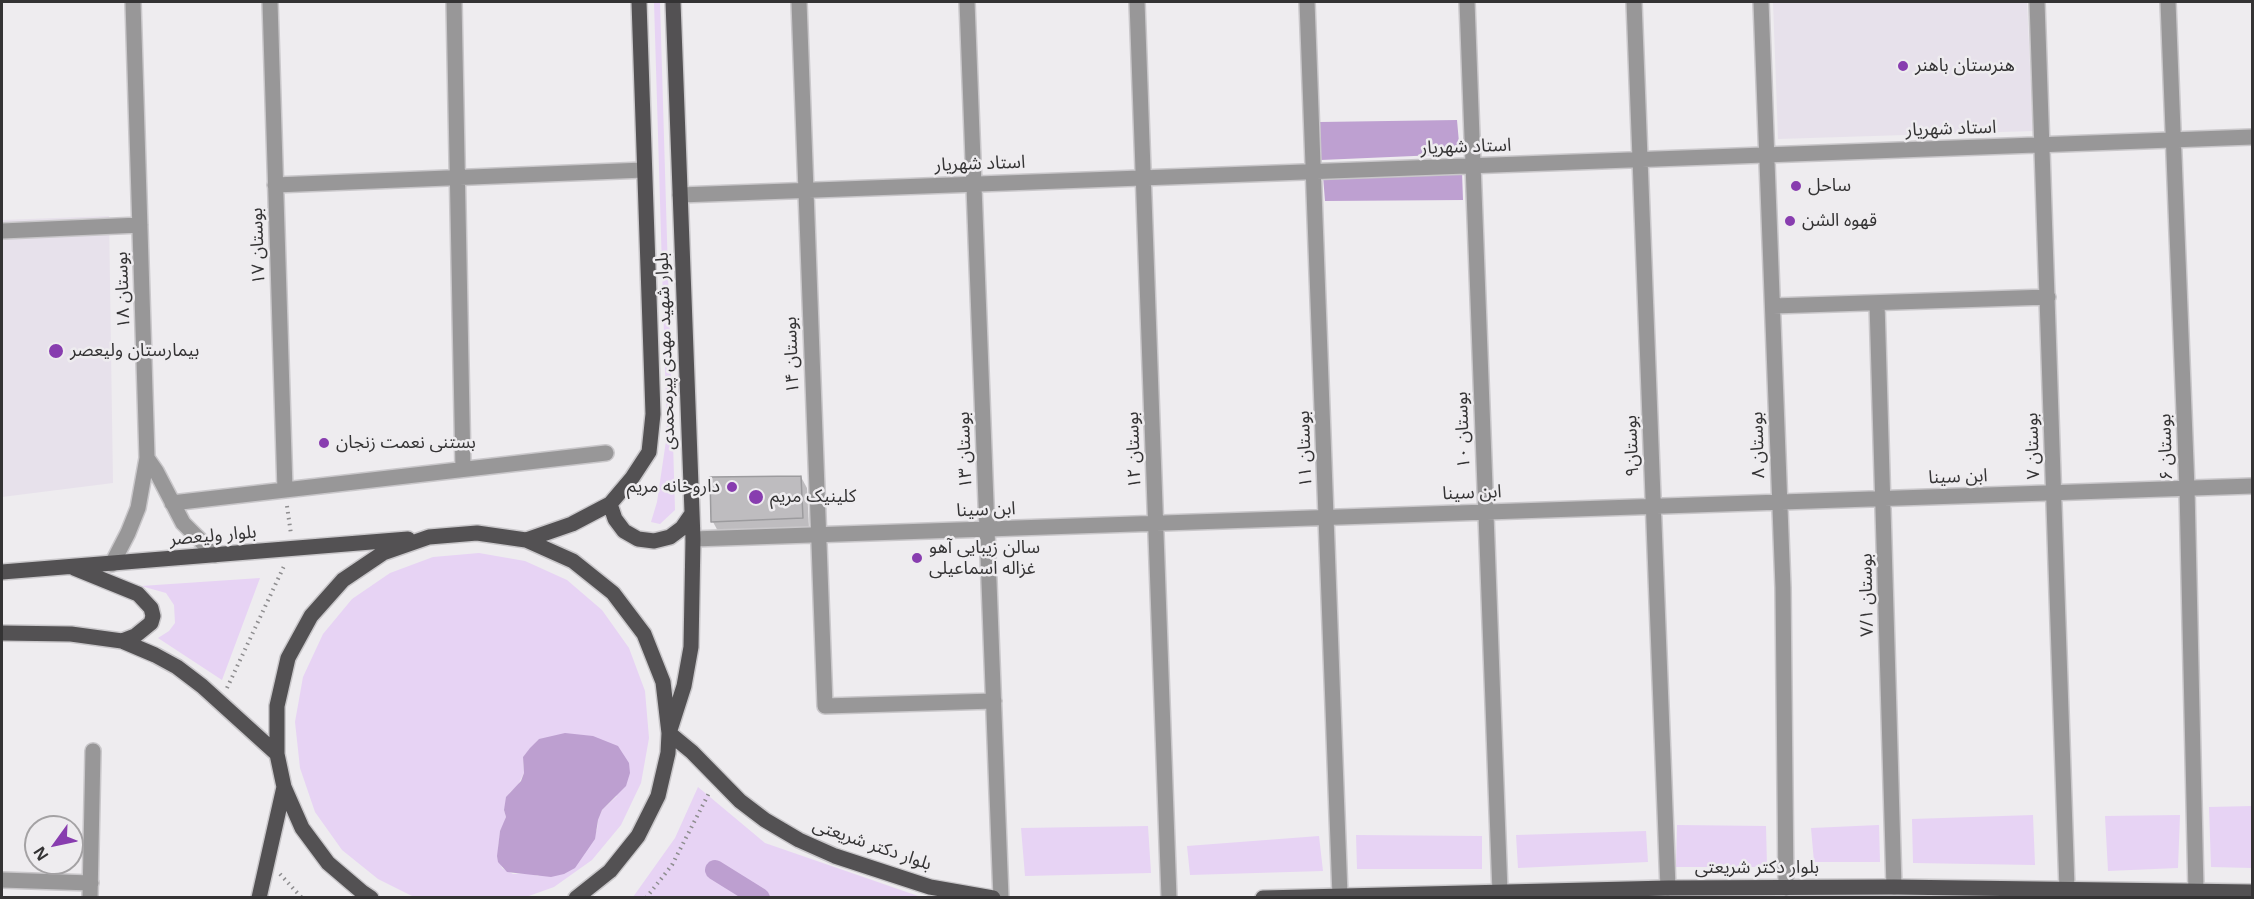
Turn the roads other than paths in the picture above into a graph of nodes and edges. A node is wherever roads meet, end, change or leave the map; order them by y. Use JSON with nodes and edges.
{"nodes":[{"id":1,"x":133,"y":2,"type":"edge"},
{"id":2,"x":270,"y":2,"type":"edge"},
{"id":3,"x":454,"y":2,"type":"edge"},
{"id":4,"x":639,"y":2,"type":"edge"},
{"id":5,"x":673,"y":2,"type":"edge"},
{"id":6,"x":799,"y":2,"type":"edge"},
{"id":7,"x":967,"y":2,"type":"edge"},
{"id":8,"x":1137,"y":2,"type":"edge"},
{"id":9,"x":1307,"y":2,"type":"edge"},
{"id":10,"x":1467,"y":2,"type":"edge"},
{"id":11,"x":1634,"y":2,"type":"edge"},
{"id":12,"x":1761,"y":2,"type":"edge"},
{"id":13,"x":2037,"y":2,"type":"edge"},
{"id":14,"x":2168,"y":2,"type":"edge"},
{"id":15,"x":2253,"y":137,"type":"edge"},
{"id":16,"x":2174,"y":140,"type":"junction"},
{"id":17,"x":2042,"y":145,"type":"junction"},
{"id":18,"x":1767,"y":155,"type":"junction"},
{"id":19,"x":1640,"y":160,"type":"junction"},
{"id":20,"x":1473,"y":166,"type":"junction"},
{"id":21,"x":644,"y":171,"type":"junction"},
{"id":22,"x":1314,"y":172,"type":"junction"},
{"id":23,"x":457,"y":178,"type":"junction"},
{"id":24,"x":1143,"y":178,"type":"junction"},
{"id":25,"x":275,"y":184,"type":"junction"},
{"id":26,"x":974,"y":184,"type":"junction"},
{"id":27,"x":806,"y":190,"type":"junction"},
{"id":28,"x":680,"y":195,"type":"junction"},
{"id":29,"x":140,"y":225,"type":"junction"},
{"id":30,"x":2,"y":231,"type":"edge"},
{"id":31,"x":2048,"y":297,"type":"junction"},
{"id":32,"x":1877,"y":303,"type":"junction"},
{"id":33,"x":1773,"y":306,"type":"junction"},
{"id":34,"x":606,"y":453,"type":"dead end"},
{"id":35,"x":147,"y":458,"type":"junction"},
{"id":36,"x":463,"y":469,"type":"junction"},
{"id":37,"x":2253,"y":486,"type":"edge"},
{"id":38,"x":2187,"y":489,"type":"junction"},
{"id":39,"x":285,"y":490,"type":"junction"},
{"id":40,"x":2054,"y":493,"type":"junction"},
{"id":41,"x":1884,"y":499,"type":"junction"},
{"id":42,"x":1780,"y":502,"type":"junction"},
{"id":43,"x":172,"y":503,"type":"junction"},
{"id":44,"x":610,"y":504,"type":"junction"},
{"id":45,"x":1653,"y":506,"type":"junction"},
{"id":46,"x":1486,"y":512,"type":"junction"},
{"id":47,"x":691,"y":515,"type":"junction"},
{"id":48,"x":1327,"y":518,"type":"junction"},
{"id":49,"x":1156,"y":523,"type":"junction"},
{"id":50,"x":987,"y":529,"type":"junction"},
{"id":51,"x":819,"y":535,"type":"junction"},
{"id":52,"x":429,"y":537,"type":"junction"},
{"id":53,"x":693,"y":539,"type":"junction"},
{"id":54,"x":526,"y":540,"type":"junction"},
{"id":55,"x":215,"y":555,"type":"junction"},
{"id":56,"x":112,"y":564,"type":"junction"},
{"id":57,"x":68,"y":567,"type":"junction"},
{"id":58,"x":2,"y":572,"type":"edge"},
{"id":59,"x":2,"y":633,"type":"edge"},
{"id":60,"x":123,"y":641,"type":"junction"},
{"id":61,"x":993,"y":701,"type":"junction"},
{"id":62,"x":669,"y":732,"type":"junction"},
{"id":63,"x":93,"y":751,"type":"dead end"},
{"id":64,"x":277,"y":754,"type":"junction"},
{"id":65,"x":284,"y":787,"type":"junction"},
{"id":66,"x":2,"y":880,"type":"edge"},
{"id":67,"x":1894,"y":887,"type":"junction"},
{"id":68,"x":1668,"y":888,"type":"junction"},
{"id":69,"x":1786,"y":888,"type":"junction"},
{"id":70,"x":2067,"y":889,"type":"junction"},
{"id":71,"x":91,"y":890,"type":"edge"},
{"id":72,"x":2196,"y":891,"type":"junction"},
{"id":73,"x":1500,"y":892,"type":"junction"},
{"id":74,"x":2253,"y":892,"type":"edge"},
{"id":75,"x":1340,"y":896,"type":"junction"},
{"id":76,"x":259,"y":897,"type":"edge"},
{"id":77,"x":371,"y":897,"type":"edge"},
{"id":78,"x":576,"y":897,"type":"edge"},
{"id":79,"x":993,"y":897,"type":"edge"},
{"id":80,"x":1001,"y":897,"type":"edge"},
{"id":81,"x":1169,"y":897,"type":"edge"},
{"id":82,"x":1263,"y":897,"type":"edge"}],
"edges":[{"from":1,"to":29,"type":"street","name":"بوستان ۱۸"},
{"from":2,"to":25,"type":"street","name":"بوستان ۱۷"},
{"from":3,"to":23,"type":"street"},
{"from":4,"to":21,"type":"main road","name":"بلوار شهید مهدی پیرمحمدی"},
{"from":5,"to":28,"type":"main road","name":"بلوار شهید مهدی پیرمحمدی"},
{"from":6,"to":27,"type":"street","name":"بوستان ۱۴"},
{"from":7,"to":26,"type":"street","name":"بوستان ۱۳"},
{"from":8,"to":24,"type":"street","name":"بوستان ۱۲"},
{"from":9,"to":22,"type":"street","name":"بوستان ۱۱"},
{"from":10,"to":20,"type":"street","name":"بوستان ۱۰"},
{"from":11,"to":19,"type":"street","name":"بوستان۹"},
{"from":12,"to":18,"type":"street","name":"بوستان ۸"},
{"from":13,"to":17,"type":"street","name":"بوستان ۷"},
{"from":14,"to":16,"type":"street","name":"بوستان ۶"},
{"from":15,"to":16,"type":"street","name":"استاد شهریار"},
{"from":16,"to":17,"type":"street","name":"استاد شهریار"},
{"from":16,"to":38,"type":"street","name":"بوستان ۶"},
{"from":17,"to":18,"type":"street","name":"استاد شهریار"},
{"from":17,"to":31,"type":"street","name":"بوستان ۷"},
{"from":18,"to":19,"type":"street","name":"استاد شهریار"},
{"from":18,"to":33,"type":"street","name":"بوستان ۸"},
{"from":19,"to":20,"type":"street","name":"استاد شهریار"},
{"from":19,"to":45,"type":"street","name":"بوستان۹"},
{"from":20,"to":22,"type":"street","name":"استاد شهریار"},
{"from":20,"to":46,"type":"street","name":"بوستان ۱۰"},
{"from":21,"to":23,"type":"street"},
{"from":21,"to":44,"type":"main road","name":"بلوار شهید مهدی پیرمحمدی"},
{"from":22,"to":24,"type":"street","name":"استاد شهریار"},
{"from":22,"to":48,"type":"street","name":"بوستان ۱۱"},
{"from":23,"to":25,"type":"street"},
{"from":23,"to":36,"type":"street"},
{"from":24,"to":26,"type":"street","name":"استاد شهریار"},
{"from":24,"to":49,"type":"street","name":"بوستان ۱۲"},
{"from":25,"to":39,"type":"street","name":"بوستان ۱۷"},
{"from":26,"to":27,"type":"street","name":"استاد شهریار"},
{"from":26,"to":50,"type":"street","name":"بوستان ۱۳"},
{"from":27,"to":28,"type":"street","name":"استاد شهریار"},
{"from":27,"to":51,"type":"street","name":"بوستان ۱۴"},
{"from":28,"to":47,"type":"main road","name":"بلوار شهید مهدی پیرمحمدی"},
{"from":29,"to":30,"type":"street"},
{"from":29,"to":35,"type":"street","name":"بوستان ۱۸"},
{"from":31,"to":32,"type":"street"},
{"from":31,"to":40,"type":"street","name":"بوستان ۷"},
{"from":32,"to":33,"type":"street"},
{"from":32,"to":41,"type":"street","name":"بوستان ۷/۱"},
{"from":33,"to":42,"type":"street","name":"بوستان ۸"},
{"from":34,"to":36,"type":"street"},
{"from":35,"to":43,"type":"street","name":"بوستان ۱۸"},
{"from":35,"to":56,"type":"street"},
{"from":36,"to":39,"type":"street"},
{"from":37,"to":38,"type":"street","name":"ابن سینا"},
{"from":38,"to":40,"type":"street","name":"ابن سینا"},
{"from":38,"to":72,"type":"street","name":"بوستان ۶"},
{"from":39,"to":43,"type":"street"},
{"from":40,"to":41,"type":"street","name":"ابن سینا"},
{"from":40,"to":70,"type":"street","name":"بوستان ۷"},
{"from":41,"to":42,"type":"street","name":"ابن سینا"},
{"from":41,"to":67,"type":"street","name":"بوستان ۷/۱"},
{"from":42,"to":45,"type":"street","name":"ابن سینا"},
{"from":42,"to":69,"type":"street","name":"بوستان ۸"},
{"from":43,"to":55,"type":"street","name":"بوستان ۱۸"},
{"from":44,"to":47,"type":"main road"},
{"from":44,"to":54,"type":"main road"},
{"from":45,"to":46,"type":"street","name":"ابن سینا"},
{"from":45,"to":68,"type":"street","name":"بوستان۹"},
{"from":46,"to":48,"type":"street","name":"ابن سینا"},
{"from":46,"to":73,"type":"street","name":"بوستان ۱۰"},
{"from":47,"to":53,"type":"main road","name":"بلوار شهید مهدی پیرمحمدی"},
{"from":48,"to":49,"type":"street","name":"ابن سینا"},
{"from":48,"to":75,"type":"street","name":"بوستان ۱۱"},
{"from":49,"to":50,"type":"street","name":"ابن سینا"},
{"from":49,"to":81,"type":"street","name":"بوستان ۱۲"},
{"from":50,"to":51,"type":"street","name":"ابن سینا"},
{"from":50,"to":61,"type":"street","name":"بوستان ۱۳"},
{"from":51,"to":53,"type":"street","name":"ابن سینا"},
{"from":51,"to":61,"type":"street","name":"بوستان ۱۴"},
{"from":52,"to":54,"type":"main road","name":"بلوار ولیعصر"},
{"from":52,"to":55,"type":"main road","name":"بلوار ولیعصر"},
{"from":52,"to":64,"type":"main road"},
{"from":53,"to":62,"type":"main road","name":"بلوار شهید مهدی پیرمحمدی"},
{"from":54,"to":62,"type":"main road"},
{"from":55,"to":56,"type":"main road","name":"بلوار ولیعصر"},
{"from":56,"to":57,"type":"main road","name":"بلوار ولیعصر"},
{"from":57,"to":58,"type":"main road","name":"بلوار ولیعصر"},
{"from":57,"to":60,"type":"main road"},
{"from":59,"to":60,"type":"main road"},
{"from":60,"to":64,"type":"main road"},
{"from":61,"to":80,"type":"street","name":"بوستان ۱۳"},
{"from":62,"to":78,"type":"main road"},
{"from":62,"to":79,"type":"main road","name":"بلوار دکتر شریعتی"},
{"from":63,"to":71,"type":"street"},
{"from":64,"to":65,"type":"main road"},
{"from":65,"to":76,"type":"main road"},
{"from":65,"to":77,"type":"main road"},
{"from":66,"to":71,"type":"street"},
{"from":67,"to":69,"type":"main road","name":"بلوار دکتر شریعتی"},
{"from":67,"to":70,"type":"main road","name":"بلوار دکتر شریعتی"},
{"from":68,"to":69,"type":"main road","name":"بلوار دکتر شریعتی"},
{"from":68,"to":73,"type":"main road","name":"بلوار دکتر شریعتی"},
{"from":70,"to":72,"type":"main road","name":"بلوار دکتر شریعتی"},
{"from":72,"to":74,"type":"main road","name":"بلوار دکتر شریعتی"},
{"from":73,"to":75,"type":"main road","name":"بلوار دکتر شریعتی"},
{"from":75,"to":82,"type":"main road","name":"بلوار دکتر شریعتی"}]}
